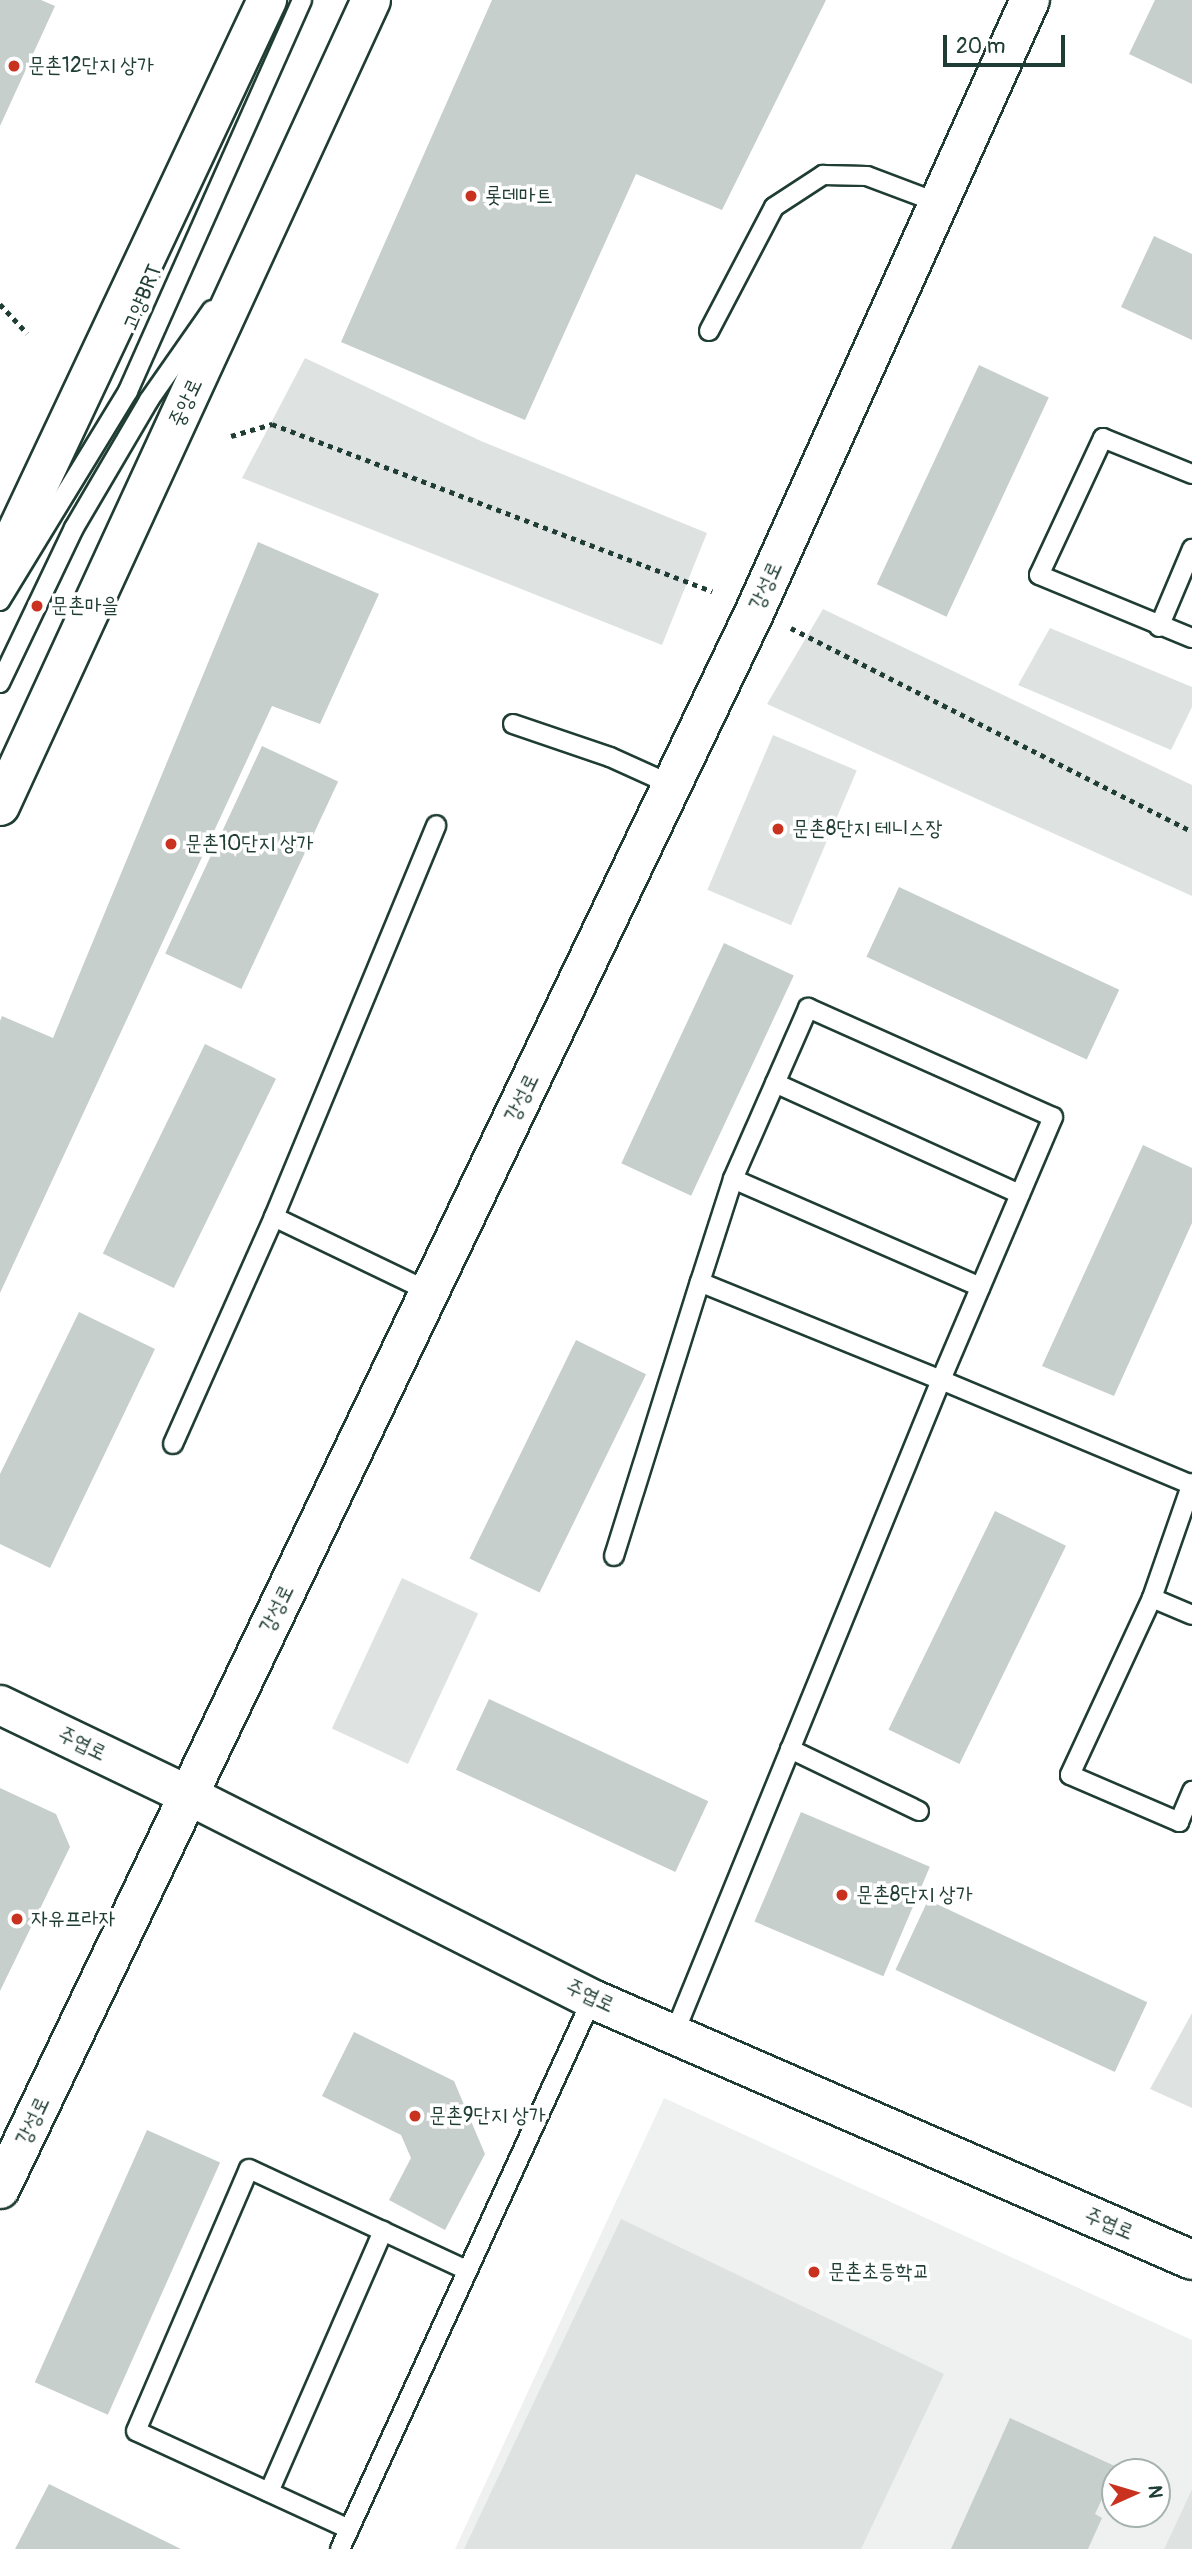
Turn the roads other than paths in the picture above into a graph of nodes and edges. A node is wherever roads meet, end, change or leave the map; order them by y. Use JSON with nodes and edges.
{"nodes":[{"id":1,"x":267,"y":0,"type":"edge"},
{"id":2,"x":302,"y":0,"type":"edge"},
{"id":3,"x":371,"y":0,"type":"edge"},
{"id":4,"x":1030,"y":0,"type":"edge"},
{"id":5,"x":286,"y":186,"type":"junction"},
{"id":6,"x":939,"y":203,"type":"junction"},
{"id":7,"x":709,"y":331,"type":"dead end"},
{"id":8,"x":1192,"y":474,"type":"edge"},
{"id":9,"x":1192,"y":549,"type":"edge"},
{"id":10,"x":0,"y":567,"type":"edge"},
{"id":11,"x":0,"y":601,"type":"edge"},
{"id":12,"x":1159,"y":627,"type":"junction"},
{"id":13,"x":1192,"y":638,"type":"edge"},
{"id":14,"x":0,"y":683,"type":"edge"},
{"id":15,"x":513,"y":724,"type":"dead end"},
{"id":16,"x":672,"y":785,"type":"junction"},
{"id":17,"x":0,"y":806,"type":"edge"},
{"id":18,"x":436,"y":825,"type":"dead end"},
{"id":19,"x":775,"y":1083,"type":"junction"},
{"id":20,"x":733,"y":1179,"type":"junction"},
{"id":21,"x":1020,"y":1194,"type":"junction"},
{"id":22,"x":274,"y":1217,"type":"junction"},
{"id":23,"x":700,"y":1282,"type":"junction"},
{"id":24,"x":981,"y":1287,"type":"junction"},
{"id":25,"x":430,"y":1292,"type":"junction"},
{"id":26,"x":941,"y":1380,"type":"junction"},
{"id":27,"x":173,"y":1444,"type":"dead end"},
{"id":28,"x":1192,"y":1484,"type":"edge"},
{"id":29,"x":614,"y":1556,"type":"dead end"},
{"id":30,"x":1152,"y":1598,"type":"junction"},
{"id":31,"x":1192,"y":1615,"type":"edge"},
{"id":32,"x":0,"y":1705,"type":"edge"},
{"id":33,"x":790,"y":1749,"type":"junction"},
{"id":34,"x":1192,"y":1791,"type":"edge"},
{"id":35,"x":188,"y":1795,"type":"junction"},
{"id":36,"x":919,"y":1811,"type":"dead end"},
{"id":37,"x":592,"y":1998,"type":"junction"},
{"id":38,"x":674,"y":2034,"type":"junction"},
{"id":39,"x":0,"y":2189,"type":"edge"},
{"id":40,"x":383,"y":2231,"type":"junction"},
{"id":41,"x":1192,"y":2260,"type":"edge"},
{"id":42,"x":467,"y":2270,"type":"junction"},
{"id":43,"x":269,"y":2492,"type":"junction"},
{"id":44,"x":349,"y":2529,"type":"junction"},
{"id":45,"x":340,"y":2549,"type":"edge"}],
"edges":[{"from":1,"to":10,"type":"street"},
{"from":2,"to":11,"type":"lane","name":"고양BRT"},
{"from":3,"to":5,"type":"street","name":"중앙로"},
{"from":4,"to":6,"type":"street","name":"강성로"},
{"from":5,"to":14,"type":"lane"},
{"from":5,"to":17,"type":"street","name":"중앙로"},
{"from":6,"to":7,"type":"lane"},
{"from":6,"to":16,"type":"street","name":"강성로"},
{"from":8,"to":12,"type":"lane"},
{"from":9,"to":12,"type":"lane"},
{"from":12,"to":13,"type":"lane"},
{"from":15,"to":16,"type":"lane"},
{"from":16,"to":25,"type":"street","name":"강성로"},
{"from":18,"to":22,"type":"lane"},
{"from":19,"to":20,"type":"lane"},
{"from":19,"to":21,"type":"lane"},
{"from":19,"to":21,"type":"lane"},
{"from":20,"to":23,"type":"lane"},
{"from":20,"to":24,"type":"lane"},
{"from":21,"to":24,"type":"lane"},
{"from":22,"to":25,"type":"lane"},
{"from":22,"to":27,"type":"lane"},
{"from":23,"to":26,"type":"lane"},
{"from":23,"to":29,"type":"lane"},
{"from":24,"to":26,"type":"lane"},
{"from":25,"to":35,"type":"street","name":"강성로"},
{"from":26,"to":28,"type":"lane"},
{"from":26,"to":33,"type":"lane"},
{"from":28,"to":30,"type":"lane"},
{"from":30,"to":31,"type":"lane"},
{"from":30,"to":34,"type":"lane"},
{"from":32,"to":35,"type":"street","name":"주엽로"},
{"from":33,"to":36,"type":"lane"},
{"from":33,"to":38,"type":"lane"},
{"from":35,"to":37,"type":"street","name":"주엽로"},
{"from":35,"to":39,"type":"street","name":"강성로"},
{"from":37,"to":38,"type":"street","name":"주엽로"},
{"from":37,"to":42,"type":"lane"},
{"from":38,"to":41,"type":"street","name":"주엽로"},
{"from":40,"to":42,"type":"lane"},
{"from":40,"to":43,"type":"lane"},
{"from":40,"to":43,"type":"lane"},
{"from":42,"to":44,"type":"lane"},
{"from":43,"to":44,"type":"lane"},
{"from":44,"to":45,"type":"lane"}]}
